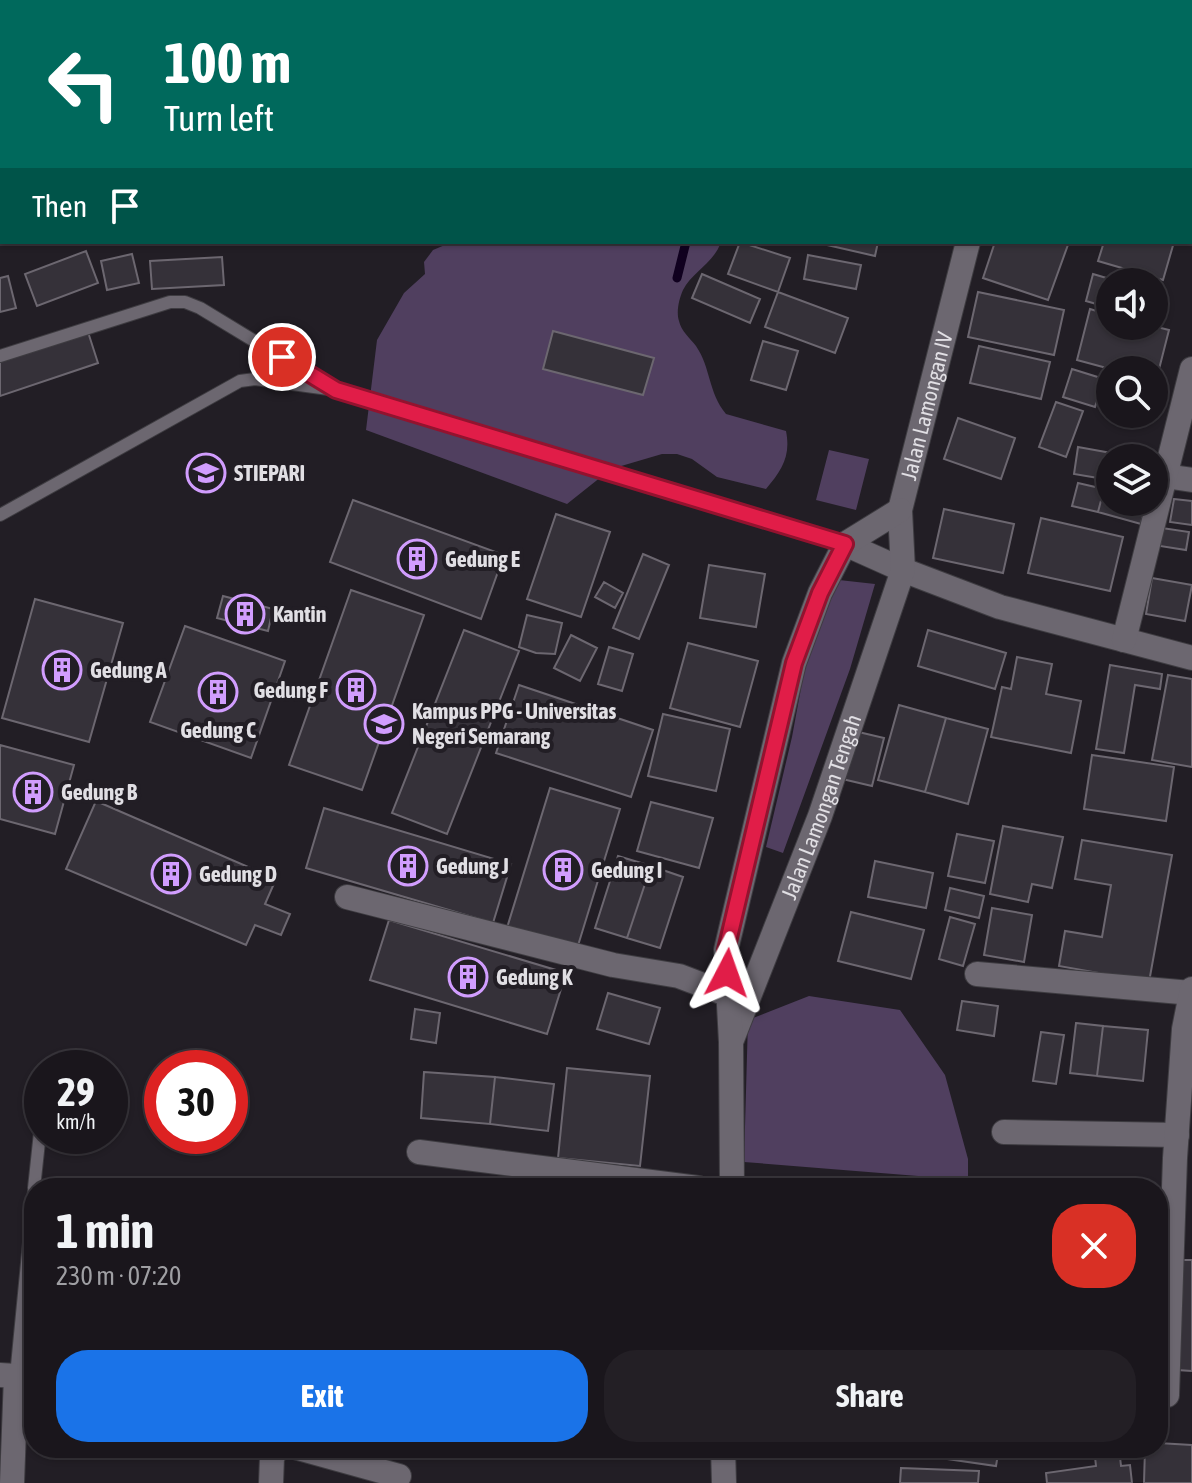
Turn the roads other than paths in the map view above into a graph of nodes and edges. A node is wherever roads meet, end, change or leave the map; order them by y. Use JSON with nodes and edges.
{"nodes":[{"id":1,"x":967,"y":244,"type":"edge"},
{"id":2,"x":0,"y":356,"type":"edge"},
{"id":3,"x":1192,"y":369,"type":"edge"},
{"id":4,"x":336,"y":390,"type":"junction"},
{"id":5,"x":1168,"y":464,"type":"edge"},
{"id":6,"x":1168,"y":476,"type":"edge"},
{"id":7,"x":1192,"y":480,"type":"edge"},
{"id":8,"x":900,"y":510,"type":"junction"},
{"id":9,"x":0,"y":515,"type":"edge"},
{"id":10,"x":1155,"y":516,"type":"edge"},
{"id":11,"x":845,"y":544,"type":"junction"},
{"id":12,"x":903,"y":570,"type":"junction"},
{"id":13,"x":1124,"y":640,"type":"junction"},
{"id":14,"x":1192,"y":658,"type":"edge"},
{"id":15,"x":347,"y":897,"type":"dead end"},
{"id":16,"x":977,"y":974,"type":"dead end"},
{"id":17,"x":1192,"y":992,"type":"edge"},
{"id":18,"x":729,"y":995,"type":"junction"},
{"id":19,"x":731,"y":1042,"type":"junction"},
{"id":20,"x":1004,"y":1132,"type":"dead end"},
{"id":21,"x":1181,"y":1150,"type":"edge"},
{"id":22,"x":419,"y":1152,"type":"dead end"},
{"id":23,"x":38,"y":1154,"type":"edge"},
{"id":24,"x":35,"y":1178,"type":"edge"},
{"id":25,"x":620,"y":1178,"type":"edge"},
{"id":26,"x":732,"y":1178,"type":"edge"},
{"id":27,"x":24,"y":1261,"type":"edge"},
{"id":28,"x":1168,"y":1327,"type":"edge"},
{"id":29,"x":8,"y":1375,"type":"edge"},
{"id":30,"x":1168,"y":1395,"type":"edge"},
{"id":31,"x":1192,"y":1397,"type":"edge"},
{"id":32,"x":272,"y":1458,"type":"edge"},
{"id":33,"x":334,"y":1458,"type":"edge"},
{"id":34,"x":723,"y":1458,"type":"edge"},
{"id":35,"x":399,"y":1476,"type":"dead end"},
{"id":36,"x":12,"y":1483,"type":"edge"},
{"id":37,"x":271,"y":1483,"type":"edge"},
{"id":38,"x":724,"y":1483,"type":"edge"}],
"edges":[{"from":1,"to":8,"type":"street","name":"Jalan Lamongan IV"},
{"from":2,"to":4,"type":"lane"},
{"from":3,"to":5,"type":"street"},
{"from":4,"to":9,"type":"lane"},
{"from":4,"to":11,"type":"lane"},
{"from":6,"to":7,"type":"street"},
{"from":8,"to":11,"type":"street"},
{"from":8,"to":12,"type":"street","name":"Jalan Lamongan IV"},
{"from":10,"to":13,"type":"street"},
{"from":11,"to":12,"type":"street"},
{"from":11,"to":18,"type":"street","name":"Jalan Lamongan Tengah"},
{"from":12,"to":13,"type":"street"},
{"from":12,"to":19,"type":"street","name":"Jalan Lamongan Tengah"},
{"from":13,"to":14,"type":"street"},
{"from":15,"to":18,"type":"street"},
{"from":16,"to":17,"type":"street"},
{"from":17,"to":21,"type":"street"},
{"from":18,"to":19,"type":"street","name":"Jalan Lamongan Tengah"},
{"from":19,"to":26,"type":"street","name":"Jalan Lamongan Tengah"},
{"from":20,"to":21,"type":"street"},
{"from":21,"to":28,"type":"street"},
{"from":22,"to":25,"type":"street"},
{"from":23,"to":24,"type":"lane"},
{"from":27,"to":29,"type":"lane"},
{"from":29,"to":36,"type":"street"},
{"from":30,"to":31,"type":"street"},
{"from":32,"to":37,"type":"street"},
{"from":33,"to":35,"type":"street"},
{"from":34,"to":38,"type":"street"}]}
